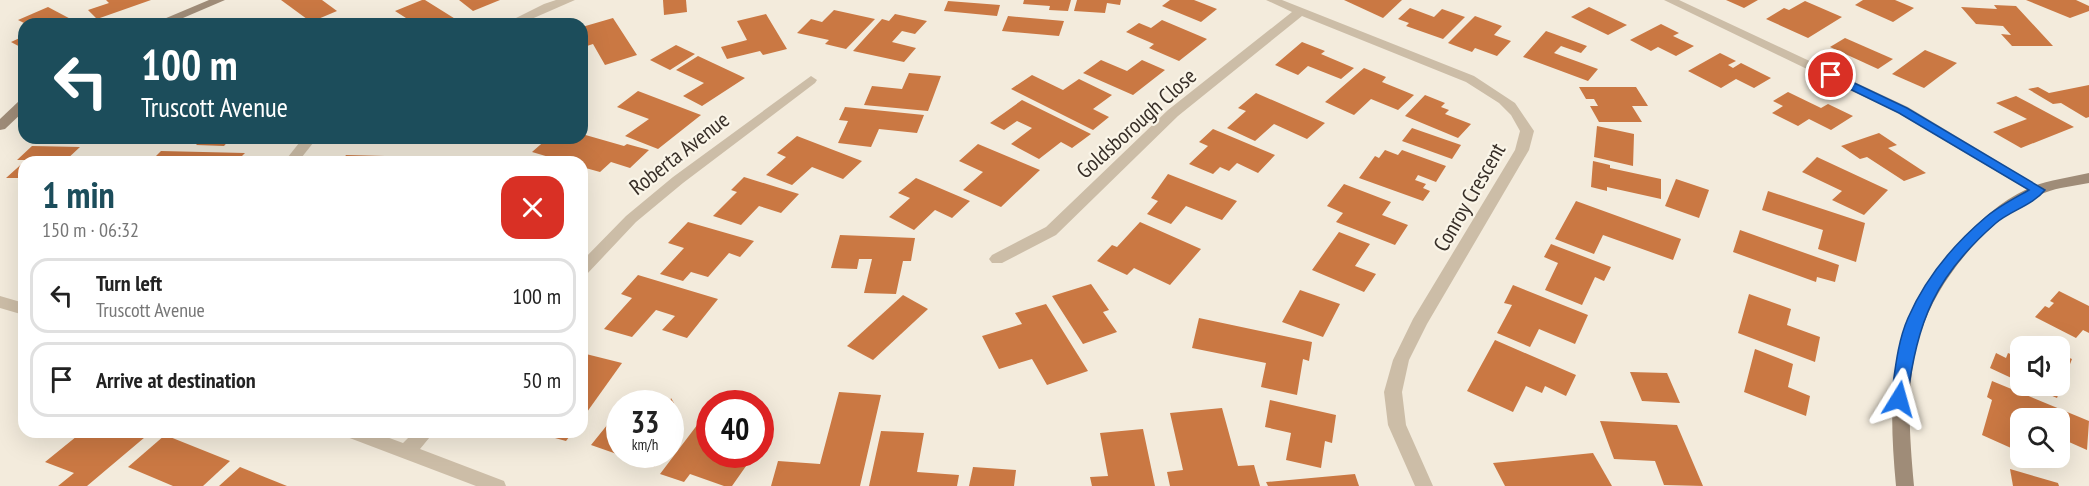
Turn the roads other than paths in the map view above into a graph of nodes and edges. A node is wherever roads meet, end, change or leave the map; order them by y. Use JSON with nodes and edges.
{"nodes":[{"id":1,"x":219,"y":0,"type":"edge"},
{"id":2,"x":569,"y":0,"type":"edge"},
{"id":3,"x":1272,"y":0,"type":"edge"},
{"id":4,"x":1670,"y":0,"type":"edge"},
{"id":5,"x":1300,"y":11,"type":"junction"},
{"id":6,"x":173,"y":18,"type":"edge"},
{"id":7,"x":523,"y":18,"type":"edge"},
{"id":8,"x":811,"y":80,"type":"dead end"},
{"id":9,"x":18,"y":110,"type":"edge"},
{"id":10,"x":0,"y":126,"type":"edge"},
{"id":11,"x":305,"y":144,"type":"edge"},
{"id":12,"x":296,"y":156,"type":"edge"},
{"id":13,"x":2089,"y":178,"type":"edge"},
{"id":14,"x":2038,"y":190,"type":"junction"},
{"id":15,"x":997,"y":259,"type":"dead end"},
{"id":16,"x":588,"y":264,"type":"edge"},
{"id":17,"x":0,"y":302,"type":"edge"},
{"id":18,"x":18,"y":307,"type":"edge"},
{"id":19,"x":369,"y":438,"type":"edge"},
{"id":20,"x":419,"y":438,"type":"edge"},
{"id":21,"x":406,"y":452,"type":"junction"},
{"id":22,"x":497,"y":486,"type":"edge"},
{"id":23,"x":1424,"y":486,"type":"edge"},
{"id":24,"x":1905,"y":486,"type":"edge"}],
"edges":[{"from":1,"to":6,"type":"street"},
{"from":2,"to":7,"type":"street"},
{"from":3,"to":5,"type":"street","name":"Conroy Crescent"},
{"from":4,"to":14,"type":"street"},
{"from":5,"to":15,"type":"street","name":"Goldsborough Close"},
{"from":5,"to":23,"type":"street","name":"Conroy Crescent"},
{"from":8,"to":16,"type":"street","name":"Roberta Avenue"},
{"from":9,"to":10,"type":"street"},
{"from":11,"to":12,"type":"street"},
{"from":13,"to":14,"type":"street"},
{"from":14,"to":24,"type":"street"},
{"from":17,"to":18,"type":"street"},
{"from":19,"to":21,"type":"street"},
{"from":20,"to":21,"type":"street"},
{"from":21,"to":22,"type":"street"}]}
